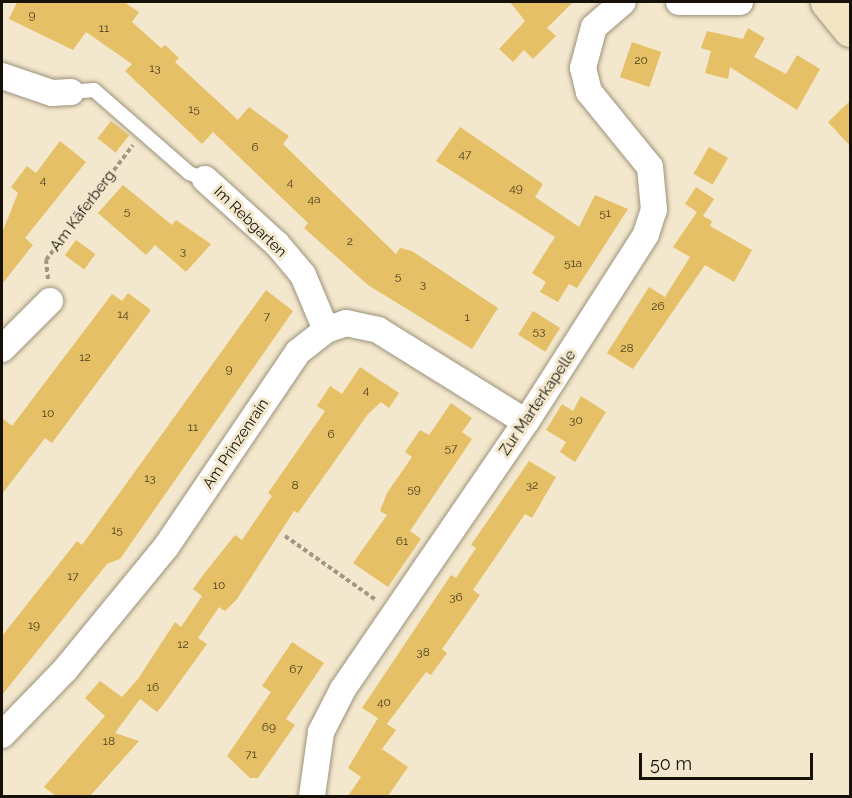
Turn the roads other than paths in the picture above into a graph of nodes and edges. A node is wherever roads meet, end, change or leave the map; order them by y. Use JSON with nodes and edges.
{"nodes":[{"id":1,"x":679,"y":2,"type":"edge"},
{"id":2,"x":740,"y":2,"type":"edge"},
{"id":3,"x":827,"y":2,"type":"edge"},
{"id":4,"x":613,"y":3,"type":"edge"},
{"id":5,"x":850,"y":30,"type":"edge"},
{"id":6,"x":2,"y":76,"type":"edge"},
{"id":7,"x":71,"y":92,"type":"joint"},
{"id":8,"x":205,"y":179,"type":"joint"},
{"id":9,"x":50,"y":301,"type":"road end"},
{"id":10,"x":326,"y":330,"type":"junction"},
{"id":11,"x":2,"y":349,"type":"edge"},
{"id":12,"x":526,"y":422,"type":"junction"},
{"id":13,"x":2,"y":735,"type":"edge"},
{"id":14,"x":312,"y":796,"type":"edge"}],
"edges":[{"from":1,"to":2,"type":"street"},
{"from":3,"to":5,"type":"street"},
{"from":4,"to":12,"type":"street","name":"Zur Marterkapelle"},
{"from":6,"to":7,"type":"street"},
{"from":7,"to":8,"type":"lane"},
{"from":8,"to":10,"type":"street","name":"Im Rebgarten"},
{"from":9,"to":11,"type":"street"},
{"from":10,"to":12,"type":"street","name":"Am Prinzenrain"},
{"from":10,"to":13,"type":"street","name":"Am Prinzenrain"},
{"from":12,"to":14,"type":"street","name":"Zur Marterkapelle"}]}
